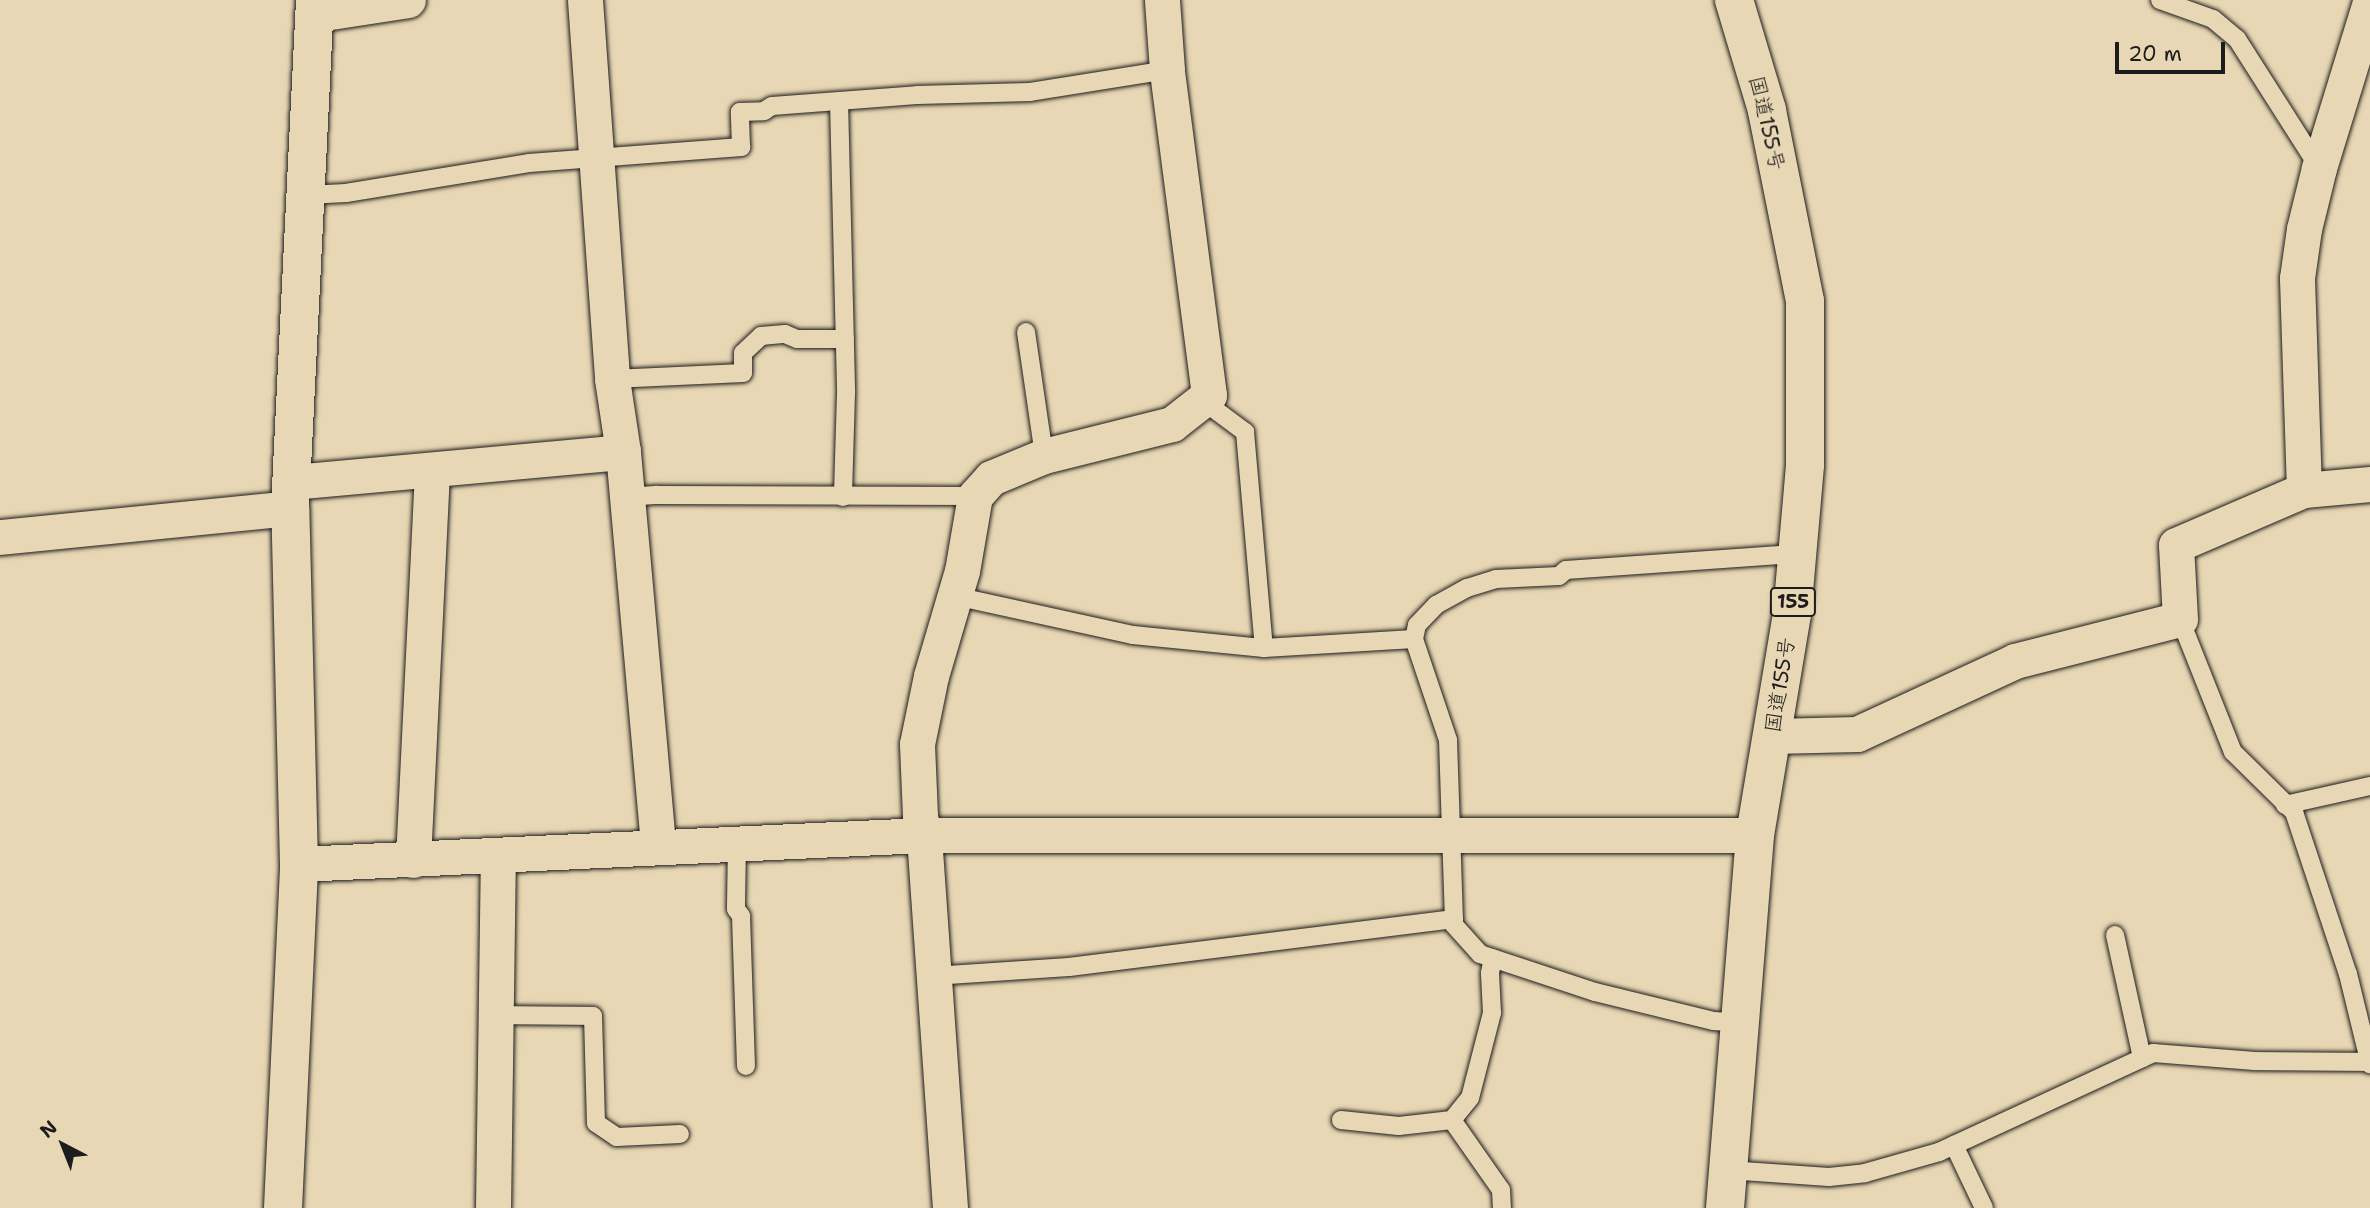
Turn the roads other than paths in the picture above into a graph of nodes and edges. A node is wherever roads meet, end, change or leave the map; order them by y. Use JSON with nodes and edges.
{"nodes":[{"id":1,"x":408,"y":0,"type":"edge"},
{"id":2,"x":585,"y":0,"type":"edge"},
{"id":3,"x":1162,"y":0,"type":"edge"},
{"id":4,"x":1734,"y":0,"type":"edge"},
{"id":5,"x":2161,"y":0,"type":"edge"},
{"id":6,"x":2370,"y":2,"type":"edge"},
{"id":7,"x":316,"y":7,"type":"edge"},
{"id":8,"x":1167,"y":70,"type":"junction"},
{"id":9,"x":839,"y":101,"type":"junction"},
{"id":10,"x":596,"y":156,"type":"junction"},
{"id":11,"x":2319,"y":168,"type":"junction"},
{"id":12,"x":307,"y":195,"type":"junction"},
{"id":13,"x":1026,"y":332,"type":"dead end"},
{"id":14,"x":845,"y":339,"type":"junction"},
{"id":15,"x":612,"y":379,"type":"junction"},
{"id":16,"x":1202,"y":400,"type":"junction"},
{"id":17,"x":623,"y":452,"type":"junction"},
{"id":18,"x":1044,"y":456,"type":"junction"},
{"id":19,"x":432,"y":470,"type":"junction"},
{"id":20,"x":2370,"y":484,"type":"edge"},
{"id":21,"x":2304,"y":490,"type":"junction"},
{"id":22,"x":291,"y":495,"type":"junction"},
{"id":23,"x":975,"y":496,"type":"junction"},
{"id":24,"x":843,"y":497,"type":"junction"},
{"id":25,"x":627,"y":498,"type":"junction"},
{"id":26,"x":0,"y":537,"type":"edge"},
{"id":27,"x":1797,"y":554,"type":"junction"},
{"id":28,"x":955,"y":596,"type":"junction"},
{"id":29,"x":2180,"y":619,"type":"junction"},
{"id":30,"x":1413,"y":639,"type":"junction"},
{"id":31,"x":1264,"y":648,"type":"junction"},
{"id":32,"x":1772,"y":736,"type":"junction"},
{"id":33,"x":2370,"y":786,"type":"edge"},
{"id":34,"x":2285,"y":805,"type":"junction"},
{"id":35,"x":924,"y":835,"type":"junction"},
{"id":36,"x":1452,"y":835,"type":"junction"},
{"id":37,"x":1755,"y":835,"type":"junction"},
{"id":38,"x":737,"y":842,"type":"junction"},
{"id":39,"x":659,"y":845,"type":"junction"},
{"id":40,"x":498,"y":856,"type":"junction"},
{"id":41,"x":413,"y":860,"type":"junction"},
{"id":42,"x":299,"y":864,"type":"junction"},
{"id":43,"x":1454,"y":919,"type":"junction"},
{"id":44,"x":2115,"y":935,"type":"dead end"},
{"id":45,"x":1493,"y":958,"type":"junction"},
{"id":46,"x":933,"y":976,"type":"junction"},
{"id":47,"x":495,"y":1015,"type":"junction"},
{"id":48,"x":1742,"y":1023,"type":"junction"},
{"id":49,"x":2142,"y":1058,"type":"junction"},
{"id":50,"x":2369,"y":1063,"type":"edge"},
{"id":51,"x":746,"y":1066,"type":"dead end"},
{"id":52,"x":1341,"y":1120,"type":"dead end"},
{"id":53,"x":1452,"y":1120,"type":"junction"},
{"id":54,"x":680,"y":1134,"type":"dead end"},
{"id":55,"x":1954,"y":1145,"type":"junction"},
{"id":56,"x":1728,"y":1170,"type":"junction"},
{"id":57,"x":284,"y":1208,"type":"edge"},
{"id":58,"x":493,"y":1208,"type":"edge"},
{"id":59,"x":950,"y":1208,"type":"edge"},
{"id":60,"x":1502,"y":1208,"type":"edge"},
{"id":61,"x":1724,"y":1208,"type":"edge"},
{"id":62,"x":1984,"y":1208,"type":"edge"}],
"edges":[{"from":1,"to":7,"type":"street"},
{"from":2,"to":10,"type":"street"},
{"from":3,"to":8,"type":"street"},
{"from":4,"to":27,"type":"main road","name":"国道155号","number":"155"},
{"from":5,"to":11,"type":"lane"},
{"from":6,"to":11,"type":"street"},
{"from":7,"to":12,"type":"main road"},
{"from":8,"to":9,"type":"lane"},
{"from":8,"to":16,"type":"street"},
{"from":9,"to":10,"type":"lane"},
{"from":9,"to":14,"type":"lane"},
{"from":10,"to":12,"type":"lane"},
{"from":10,"to":15,"type":"street"},
{"from":11,"to":21,"type":"street"},
{"from":12,"to":22,"type":"main road"},
{"from":13,"to":18,"type":"lane"},
{"from":14,"to":15,"type":"lane"},
{"from":14,"to":24,"type":"lane"},
{"from":15,"to":17,"type":"street"},
{"from":16,"to":18,"type":"street"},
{"from":16,"to":31,"type":"lane"},
{"from":17,"to":19,"type":"street"},
{"from":17,"to":25,"type":"street"},
{"from":18,"to":23,"type":"street"},
{"from":19,"to":22,"type":"street"},
{"from":19,"to":41,"type":"street"},
{"from":20,"to":21,"type":"street"},
{"from":21,"to":29,"type":"street"},
{"from":22,"to":26,"type":"street"},
{"from":22,"to":42,"type":"main road"},
{"from":23,"to":24,"type":"lane"},
{"from":23,"to":28,"type":"street"},
{"from":24,"to":25,"type":"lane"},
{"from":25,"to":39,"type":"street"},
{"from":27,"to":30,"type":"lane"},
{"from":27,"to":32,"type":"main road","name":"国道155号","number":"155"},
{"from":28,"to":31,"type":"lane"},
{"from":28,"to":35,"type":"street"},
{"from":29,"to":32,"type":"street"},
{"from":29,"to":34,"type":"lane"},
{"from":30,"to":31,"type":"lane"},
{"from":30,"to":36,"type":"lane"},
{"from":32,"to":37,"type":"main road","name":"国道155号","number":"155"},
{"from":33,"to":34,"type":"lane"},
{"from":34,"to":50,"type":"lane"},
{"from":35,"to":36,"type":"street"},
{"from":35,"to":38,"type":"street"},
{"from":35,"to":46,"type":"street"},
{"from":36,"to":37,"type":"street"},
{"from":36,"to":43,"type":"lane"},
{"from":37,"to":48,"type":"main road","name":"国道155号","number":"155"},
{"from":38,"to":39,"type":"street"},
{"from":38,"to":51,"type":"lane"},
{"from":39,"to":40,"type":"street"},
{"from":40,"to":41,"type":"street"},
{"from":40,"to":47,"type":"street"},
{"from":41,"to":42,"type":"street"},
{"from":42,"to":57,"type":"main road"},
{"from":43,"to":45,"type":"lane"},
{"from":43,"to":46,"type":"lane"},
{"from":44,"to":49,"type":"lane"},
{"from":45,"to":48,"type":"lane"},
{"from":45,"to":53,"type":"lane"},
{"from":46,"to":59,"type":"street"},
{"from":47,"to":54,"type":"lane"},
{"from":47,"to":58,"type":"street"},
{"from":48,"to":56,"type":"main road","name":"国道155号","number":"155"},
{"from":49,"to":50,"type":"lane"},
{"from":49,"to":55,"type":"lane"},
{"from":52,"to":53,"type":"lane"},
{"from":53,"to":60,"type":"lane"},
{"from":55,"to":56,"type":"lane"},
{"from":55,"to":62,"type":"lane"},
{"from":56,"to":61,"type":"main road","name":"国道155号","number":"155"}]}
